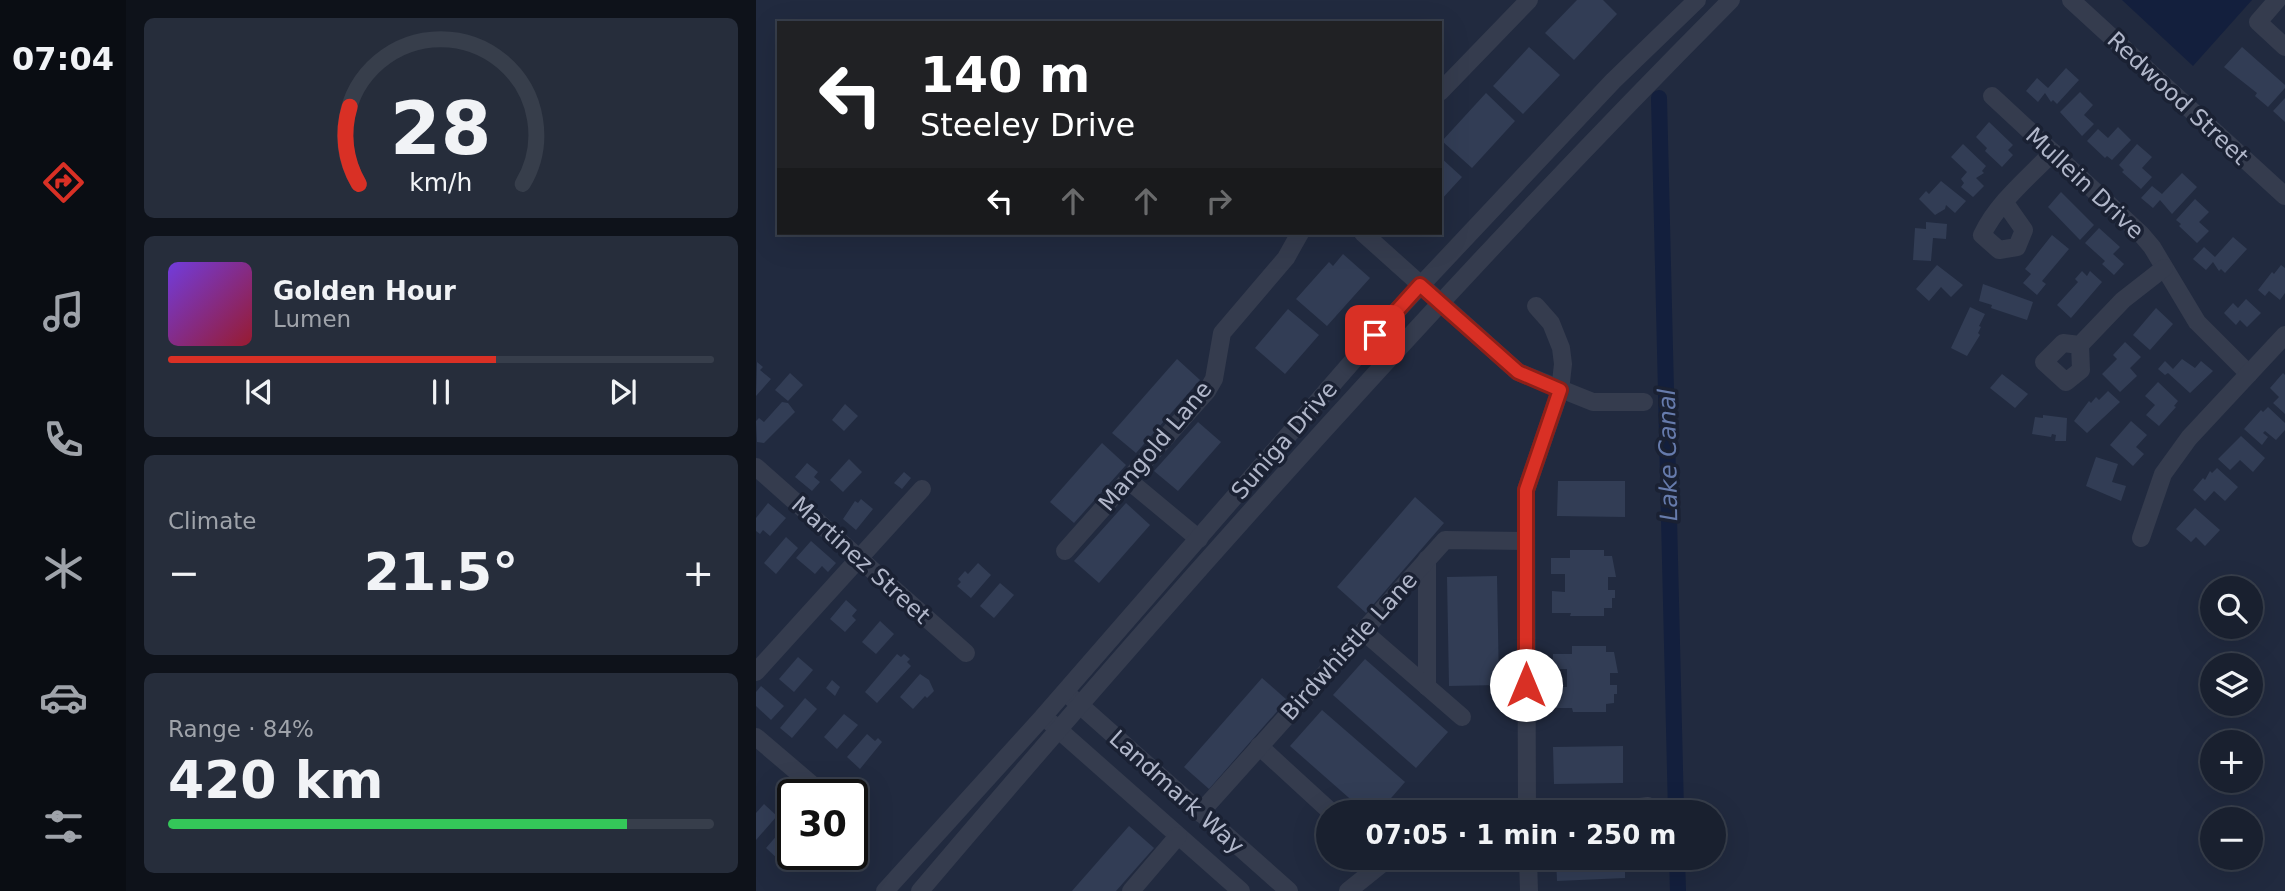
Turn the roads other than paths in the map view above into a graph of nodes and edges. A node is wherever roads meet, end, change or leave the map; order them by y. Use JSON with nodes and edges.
{"nodes":[{"id":1,"x":1529,"y":0,"type":"edge"},
{"id":2,"x":1697,"y":0,"type":"edge"},
{"id":3,"x":1731,"y":0,"type":"edge"},
{"id":4,"x":2071,"y":0,"type":"edge"},
{"id":5,"x":2277,"y":0,"type":"edge"},
{"id":6,"x":2285,"y":47,"type":"edge"},
{"id":7,"x":1442,"y":90,"type":"edge"},
{"id":8,"x":1992,"y":96,"type":"dead end"},
{"id":9,"x":2053,"y":152,"type":"junction"},
{"id":10,"x":2285,"y":196,"type":"edge"},
{"id":11,"x":2005,"y":203,"type":"dead end"},
{"id":12,"x":1299,"y":235,"type":"edge"},
{"id":13,"x":1365,"y":235,"type":"edge"},
{"id":14,"x":2164,"y":268,"type":"junction"},
{"id":15,"x":1420,"y":285,"type":"junction"},
{"id":16,"x":1439,"y":302,"type":"junction"},
{"id":17,"x":1536,"y":306,"type":"dead end"},
{"id":18,"x":2285,"y":335,"type":"edge"},
{"id":19,"x":2080,"y":345,"type":"dead end"},
{"id":20,"x":2249,"y":374,"type":"junction"},
{"id":21,"x":1560,"y":390,"type":"junction"},
{"id":22,"x":1644,"y":402,"type":"dead end"},
{"id":23,"x":756,"y":467,"type":"edge"},
{"id":24,"x":1128,"y":480,"type":"junction"},
{"id":25,"x":922,"y":489,"type":"dead end"},
{"id":26,"x":2141,"y":538,"type":"dead end"},
{"id":27,"x":1199,"y":539,"type":"junction"},
{"id":28,"x":1525,"y":541,"type":"junction"},
{"id":29,"x":1065,"y":551,"type":"dead end"},
{"id":30,"x":858,"y":559,"type":"junction"},
{"id":31,"x":1427,"y":559,"type":"junction"},
{"id":32,"x":1363,"y":631,"type":"junction"},
{"id":33,"x":966,"y":653,"type":"dead end"},
{"id":34,"x":756,"y":672,"type":"edge"},
{"id":35,"x":1427,"y":687,"type":"junction"},
{"id":36,"x":1065,"y":692,"type":"junction"},
{"id":37,"x":1080,"y":705,"type":"junction"},
{"id":38,"x":1044,"y":716,"type":"junction"},
{"id":39,"x":1462,"y":717,"type":"dead end"},
{"id":40,"x":1058,"y":729,"type":"junction"},
{"id":41,"x":756,"y":737,"type":"edge"},
{"id":42,"x":1259,"y":746,"type":"junction"},
{"id":43,"x":805,"y":779,"type":"edge"},
{"id":44,"x":1318,"y":800,"type":"edge"},
{"id":45,"x":1527,"y":800,"type":"edge"},
{"id":46,"x":1200,"y":813,"type":"junction"},
{"id":47,"x":1178,"y":836,"type":"junction"},
{"id":48,"x":1373,"y":870,"type":"edge"},
{"id":49,"x":1528,"y":870,"type":"edge"},
{"id":50,"x":1355,"y":889,"type":"edge"},
{"id":51,"x":884,"y":891,"type":"edge"},
{"id":52,"x":919,"y":891,"type":"edge"},
{"id":53,"x":1131,"y":891,"type":"edge"},
{"id":54,"x":1241,"y":891,"type":"edge"},
{"id":55,"x":1289,"y":891,"type":"edge"},
{"id":56,"x":1529,"y":891,"type":"edge"}],
"edges":[{"from":1,"to":7,"type":"street"},
{"from":2,"to":15,"type":"street","name":"Suniga Drive"},
{"from":3,"to":16,"type":"street","name":"Suniga Drive"},
{"from":4,"to":10,"type":"street","name":"Redwood Street"},
{"from":5,"to":6,"type":"street"},
{"from":8,"to":9,"type":"street","name":"Mullein Drive"},
{"from":9,"to":11,"type":"street"},
{"from":9,"to":14,"type":"street","name":"Mullein Drive"},
{"from":12,"to":24,"type":"street","name":"Mangold Lane"},
{"from":13,"to":15,"type":"street"},
{"from":14,"to":19,"type":"street"},
{"from":14,"to":20,"type":"street","name":"Mullein Drive"},
{"from":15,"to":16,"type":"street"},
{"from":15,"to":27,"type":"street","name":"Suniga Drive"},
{"from":16,"to":21,"type":"street"},
{"from":16,"to":37,"type":"street","name":"Suniga Drive"},
{"from":17,"to":21,"type":"street"},
{"from":18,"to":20,"type":"street"},
{"from":20,"to":26,"type":"street"},
{"from":21,"to":22,"type":"street"},
{"from":21,"to":28,"type":"street"},
{"from":23,"to":30,"type":"street","name":"Martinez Street"},
{"from":24,"to":27,"type":"street"},
{"from":24,"to":29,"type":"street","name":"Mangold Lane"},
{"from":25,"to":30,"type":"street"},
{"from":27,"to":36,"type":"street","name":"Suniga Drive"},
{"from":28,"to":31,"type":"street","name":"Birdwhistle Lane"},
{"from":28,"to":45,"type":"street"},
{"from":30,"to":33,"type":"street","name":"Martinez Street"},
{"from":30,"to":34,"type":"street"},
{"from":31,"to":32,"type":"street","name":"Birdwhistle Lane"},
{"from":31,"to":35,"type":"street"},
{"from":32,"to":35,"type":"street"},
{"from":32,"to":42,"type":"street","name":"Birdwhistle Lane"},
{"from":35,"to":39,"type":"street"},
{"from":36,"to":37,"type":"street","name":"Landmark Way"},
{"from":36,"to":38,"type":"street","name":"Suniga Drive"},
{"from":37,"to":40,"type":"street","name":"Suniga Drive"},
{"from":37,"to":46,"type":"street","name":"Landmark Way"},
{"from":38,"to":40,"type":"street","name":"Landmark Way"},
{"from":38,"to":51,"type":"street","name":"Suniga Drive"},
{"from":40,"to":47,"type":"street","name":"Landmark Way"},
{"from":40,"to":52,"type":"street","name":"Suniga Drive"},
{"from":41,"to":43,"type":"street"},
{"from":42,"to":44,"type":"street"},
{"from":42,"to":46,"type":"street","name":"Birdwhistle Lane"},
{"from":46,"to":55,"type":"street","name":"Landmark Way"},
{"from":47,"to":53,"type":"street"},
{"from":47,"to":54,"type":"street","name":"Landmark Way"},
{"from":48,"to":50,"type":"street"},
{"from":49,"to":56,"type":"street"}]}
